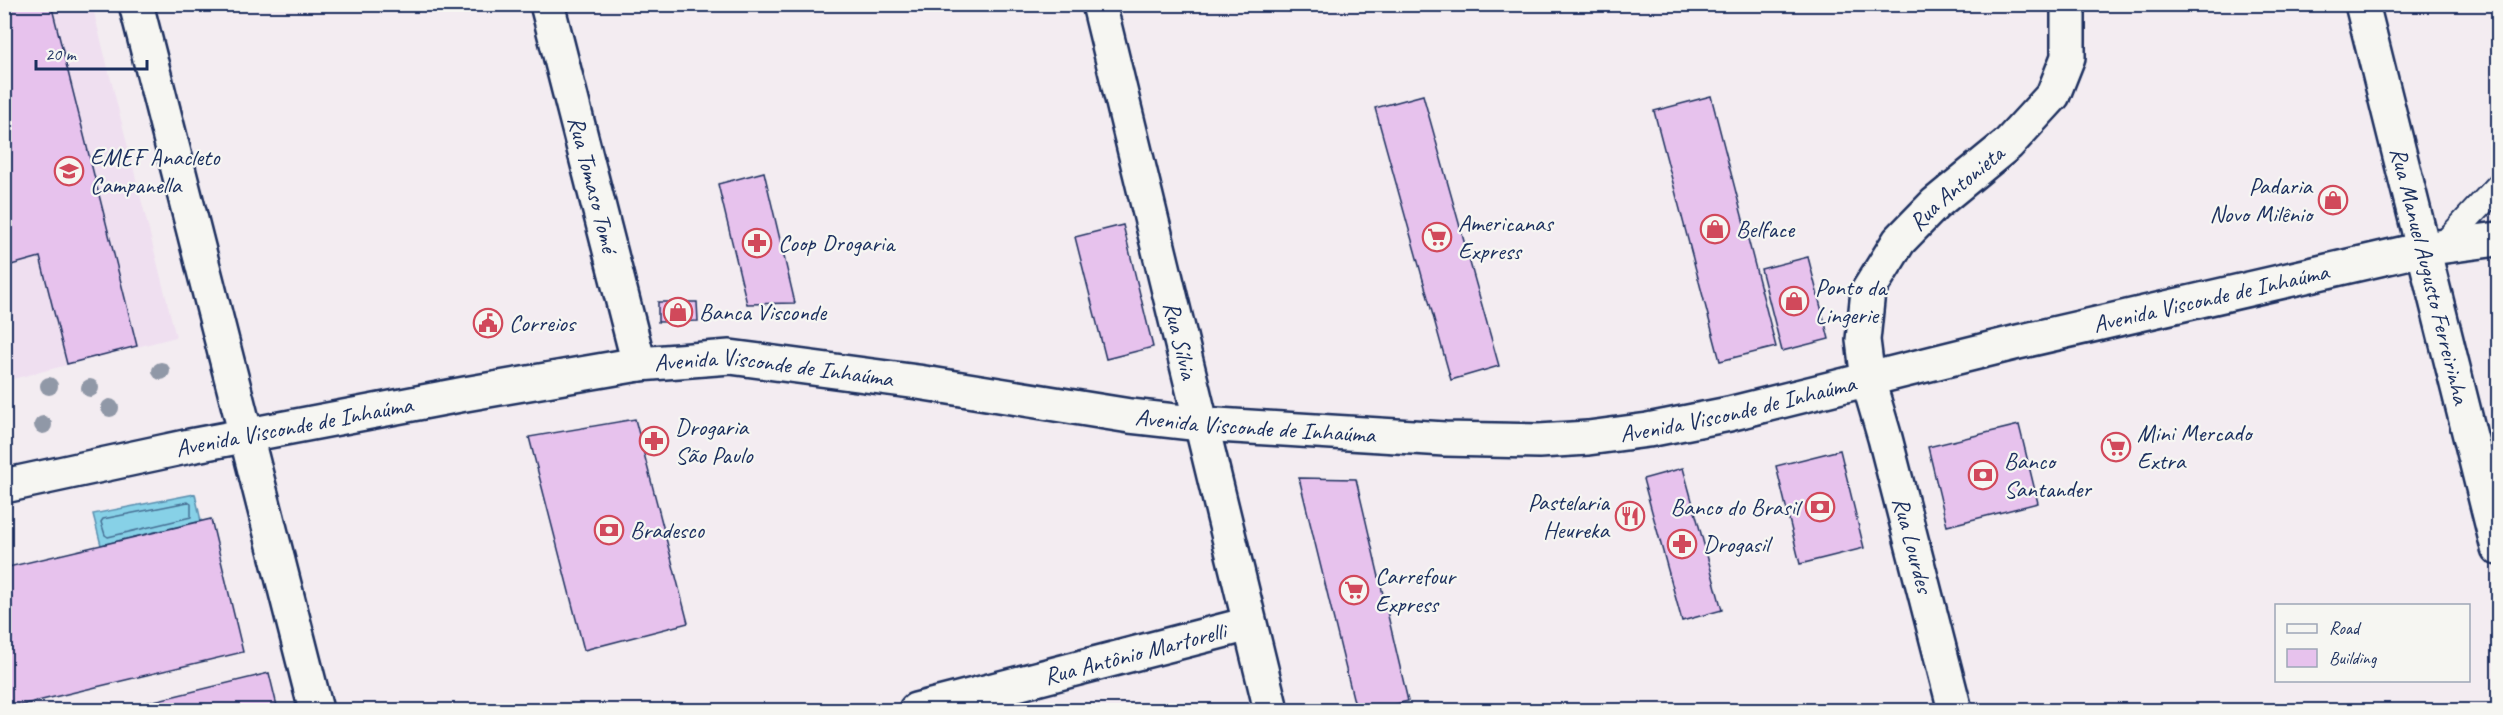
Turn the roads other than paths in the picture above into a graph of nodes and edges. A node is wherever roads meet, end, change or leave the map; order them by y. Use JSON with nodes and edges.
{"nodes":[{"id":1,"x":136,"y":4,"type":"edge"},
{"id":2,"x":547,"y":4,"type":"edge"},
{"id":3,"x":1099,"y":4,"type":"edge"},
{"id":4,"x":2067,"y":4,"type":"edge"},
{"id":5,"x":2362,"y":4,"type":"edge"},
{"id":6,"x":2499,"y":186,"type":"edge"},
{"id":7,"x":2499,"y":239,"type":"edge"},
{"id":8,"x":2432,"y":248,"type":"junction"},
{"id":9,"x":639,"y":364,"type":"junction"},
{"id":10,"x":1868,"y":380,"type":"junction"},
{"id":11,"x":1201,"y":424,"type":"junction"},
{"id":12,"x":245,"y":437,"type":"junction"},
{"id":13,"x":4,"y":486,"type":"edge"},
{"id":14,"x":2499,"y":548,"type":"edge"},
{"id":15,"x":1249,"y":624,"type":"junction"},
{"id":16,"x":316,"y":711,"type":"edge"},
{"id":17,"x":916,"y":711,"type":"edge"},
{"id":18,"x":1271,"y":711,"type":"edge"},
{"id":19,"x":1955,"y":711,"type":"edge"}],
"edges":[{"from":1,"to":12,"type":"main road"},
{"from":2,"to":9,"type":"main road","name":"Rua Tomaso Tomé"},
{"from":3,"to":11,"type":"main road","name":"Rua Sílvia"},
{"from":4,"to":10,"type":"main road","name":"Rua Antonieta"},
{"from":5,"to":8,"type":"main road","name":"Rua Manuel Augusto Ferreirinha"},
{"from":6,"to":8,"type":"street"},
{"from":7,"to":8,"type":"main road","name":"Avenida Visconde de Inhaúma"},
{"from":8,"to":10,"type":"main road","name":"Avenida Visconde de Inhaúma"},
{"from":8,"to":14,"type":"main road","name":"Rua Manuel Augusto Ferreirinha"},
{"from":9,"to":11,"type":"main road","name":"Avenida Visconde de Inhaúma"},
{"from":9,"to":12,"type":"main road","name":"Avenida Visconde de Inhaúma"},
{"from":10,"to":11,"type":"main road","name":"Avenida Visconde de Inhaúma"},
{"from":10,"to":19,"type":"main road","name":"Rua Lourdes"},
{"from":11,"to":15,"type":"main road","name":"Rua Sílvia"},
{"from":12,"to":13,"type":"main road","name":"Avenida Visconde de Inhaúma"},
{"from":12,"to":16,"type":"main road"},
{"from":15,"to":17,"type":"main road","name":"Rua Antônio Martorelli"},
{"from":15,"to":18,"type":"main road","name":"Rua Sílvia"}]}
